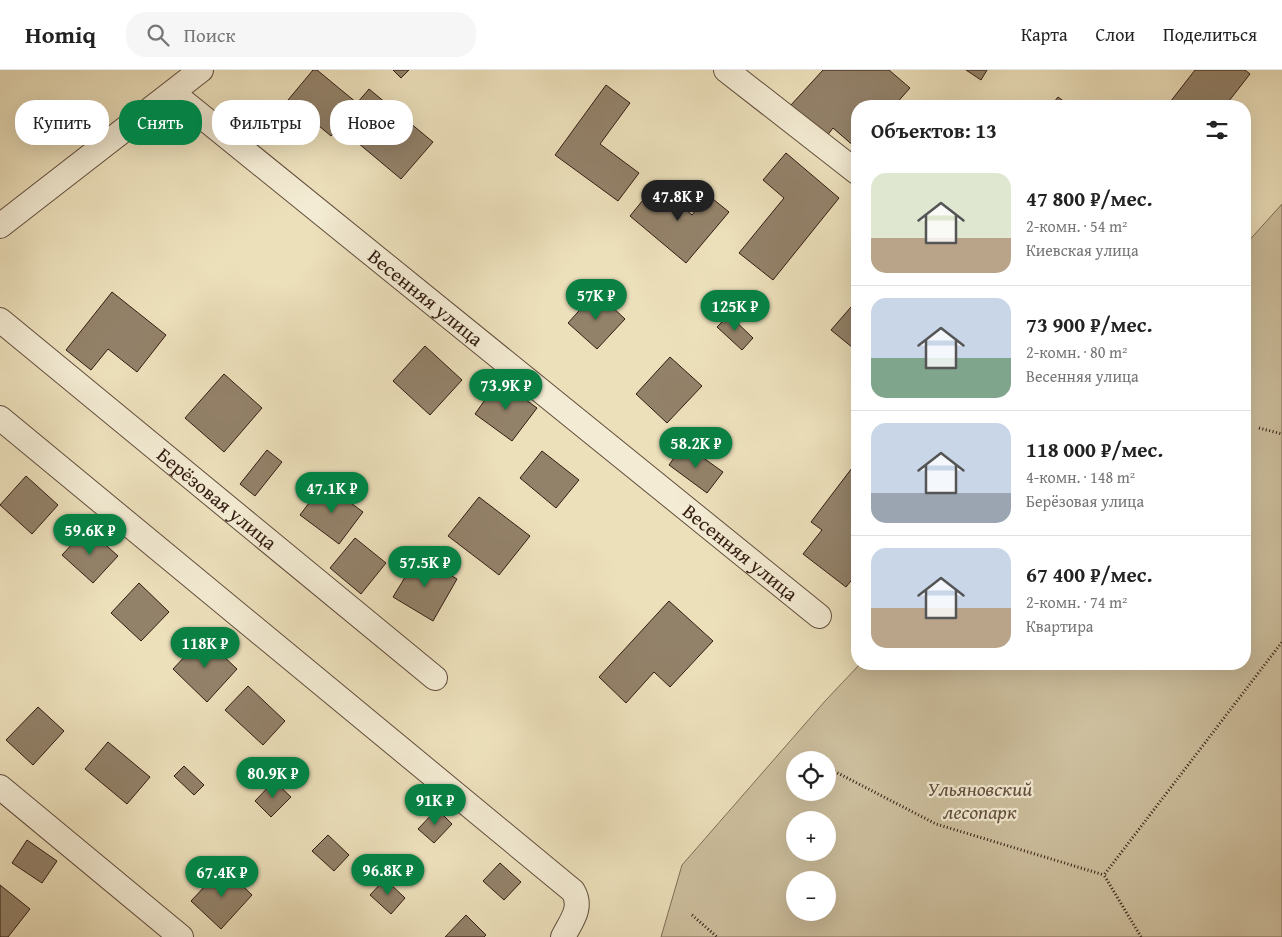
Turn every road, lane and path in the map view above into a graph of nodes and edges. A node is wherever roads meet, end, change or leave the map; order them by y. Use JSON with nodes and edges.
{"nodes":[{"id":1,"x":201,"y":70,"type":"edge"},
{"id":2,"x":726,"y":70,"type":"edge"},
{"id":3,"x":173,"y":93,"type":"junction"},
{"id":4,"x":851,"y":168,"type":"edge"},
{"id":5,"x":0,"y":226,"type":"edge"},
{"id":6,"x":0,"y":320,"type":"edge"},
{"id":7,"x":0,"y":418,"type":"edge"},
{"id":8,"x":1259,"y":428,"type":"dead end"},
{"id":9,"x":1282,"y":434,"type":"edge"},
{"id":10,"x":818,"y":616,"type":"dead end"},
{"id":11,"x":1282,"y":642,"type":"edge"},
{"id":12,"x":435,"y":678,"type":"dead end"},
{"id":13,"x":836,"y":772,"type":"edge"},
{"id":14,"x":0,"y":787,"type":"edge"},
{"id":15,"x":1104,"y":875,"type":"junction"},
{"id":16,"x":692,"y":915,"type":"dead end"},
{"id":17,"x":181,"y":937,"type":"edge"},
{"id":18,"x":562,"y":937,"type":"edge"},
{"id":19,"x":717,"y":937,"type":"edge"},
{"id":20,"x":1141,"y":937,"type":"edge"}],
"edges":[{"from":1,"to":3,"type":"street"},
{"from":2,"to":4,"type":"street"},
{"from":3,"to":5,"type":"street"},
{"from":3,"to":10,"type":"street","name":"Весенняя улица"},
{"from":6,"to":12,"type":"street","name":"Берёзовая улица"},
{"from":7,"to":18,"type":"street"},
{"from":8,"to":9,"type":"path"},
{"from":11,"to":15,"type":"path"},
{"from":13,"to":15,"type":"path"},
{"from":14,"to":17,"type":"street"},
{"from":15,"to":20,"type":"path"},
{"from":16,"to":19,"type":"path"}]}
